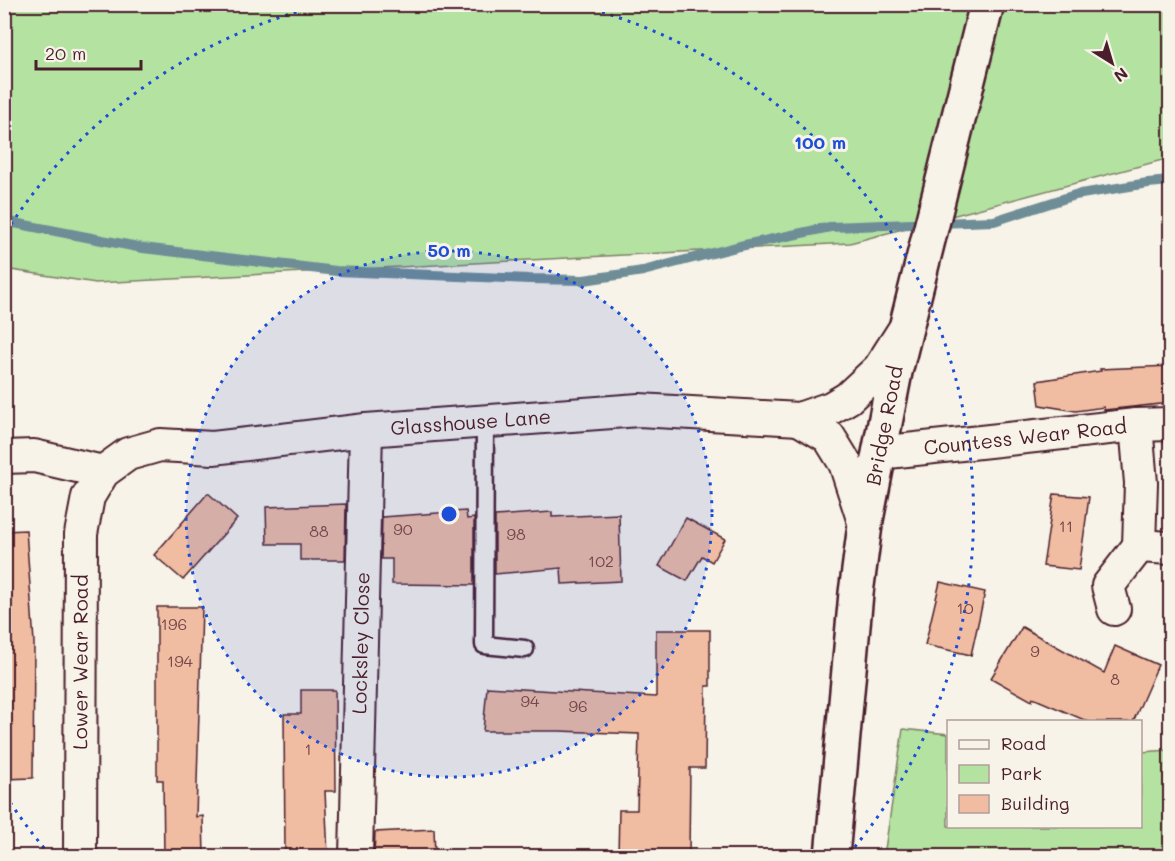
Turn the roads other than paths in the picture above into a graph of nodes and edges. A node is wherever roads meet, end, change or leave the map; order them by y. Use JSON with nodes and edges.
{"nodes":[{"id":1,"x":987,"y":4,"type":"edge"},
{"id":2,"x":907,"y":326,"type":"junction"},
{"id":3,"x":799,"y":419,"type":"junction"},
{"id":4,"x":485,"y":421,"type":"junction"},
{"id":5,"x":1170,"y":424,"type":"edge"},
{"id":6,"x":1136,"y":425,"type":"junction"},
{"id":7,"x":366,"y":430,"type":"junction"},
{"id":8,"x":879,"y":453,"type":"junction"},
{"id":9,"x":4,"y":457,"type":"edge"},
{"id":10,"x":103,"y":472,"type":"junction"},
{"id":11,"x":865,"y":525,"type":"junction"},
{"id":12,"x":1139,"y":546,"type":"junction"},
{"id":13,"x":1170,"y":548,"type":"edge"},
{"id":14,"x":1114,"y":609,"type":"dead end"},
{"id":15,"x":525,"y":649,"type":"dead end"},
{"id":16,"x":80,"y":856,"type":"edge"},
{"id":17,"x":356,"y":856,"type":"edge"},
{"id":18,"x":832,"y":856,"type":"edge"}],
"edges":[{"from":1,"to":2,"type":"main road","name":"Bridge Road"},
{"from":2,"to":3,"type":"street","name":"Glasshouse Lane"},
{"from":2,"to":8,"type":"main road","name":"Bridge Road"},
{"from":3,"to":4,"type":"street","name":"Glasshouse Lane"},
{"from":3,"to":11,"type":"street"},
{"from":4,"to":7,"type":"street","name":"Glasshouse Lane"},
{"from":4,"to":15,"type":"lane"},
{"from":5,"to":6,"type":"street","name":"Countess Wear Road"},
{"from":6,"to":8,"type":"street","name":"Countess Wear Road"},
{"from":6,"to":12,"type":"street"},
{"from":7,"to":10,"type":"street","name":"Glasshouse Lane"},
{"from":7,"to":17,"type":"street","name":"Locksley Close"},
{"from":8,"to":11,"type":"main road","name":"Bridge Road"},
{"from":9,"to":10,"type":"street"},
{"from":10,"to":16,"type":"street","name":"Lower Wear Road"},
{"from":11,"to":18,"type":"main road","name":"Bridge Road"},
{"from":12,"to":13,"type":"street"},
{"from":12,"to":14,"type":"street"}]}
